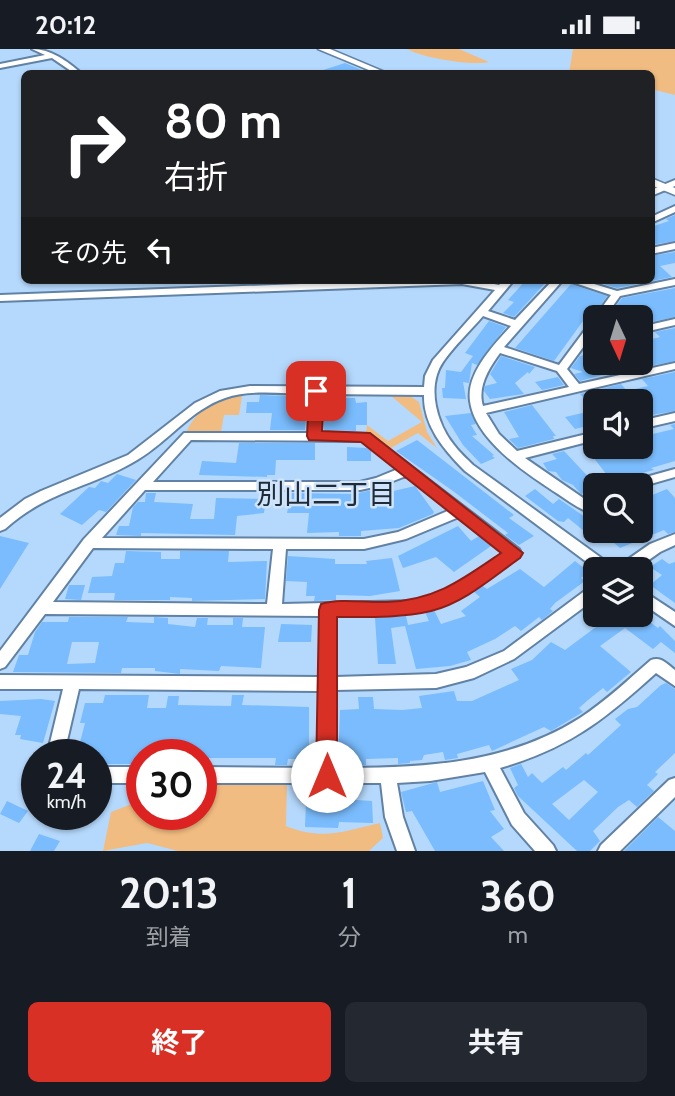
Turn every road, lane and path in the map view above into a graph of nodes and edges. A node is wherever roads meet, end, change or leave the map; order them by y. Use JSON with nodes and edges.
{"nodes":[{"id":1,"x":35,"y":49,"type":"edge"},
{"id":2,"x":322,"y":49,"type":"edge"},
{"id":3,"x":53,"y":56,"type":"junction"},
{"id":4,"x":0,"y":66,"type":"edge"},
{"id":5,"x":74,"y":70,"type":"edge"},
{"id":6,"x":375,"y":70,"type":"edge"},
{"id":7,"x":655,"y":182,"type":"edge"},
{"id":8,"x":672,"y":187,"type":"edge"},
{"id":9,"x":655,"y":193,"type":"edge"},
{"id":10,"x":675,"y":209,"type":"edge"},
{"id":11,"x":655,"y":218,"type":"edge"},
{"id":12,"x":675,"y":246,"type":"edge"},
{"id":13,"x":655,"y":250,"type":"edge"},
{"id":14,"x":675,"y":282,"type":"edge"},
{"id":15,"x":260,"y":284,"type":"edge"},
{"id":16,"x":505,"y":284,"type":"edge"},
{"id":17,"x":555,"y":284,"type":"edge"},
{"id":18,"x":584,"y":284,"type":"edge"},
{"id":19,"x":617,"y":294,"type":"junction"},
{"id":20,"x":0,"y":298,"type":"edge"},
{"id":21,"x":609,"y":305,"type":"edge"},
{"id":22,"x":481,"y":312,"type":"junction"},
{"id":23,"x":675,"y":322,"type":"edge"},
{"id":24,"x":519,"y":325,"type":"junction"},
{"id":25,"x":653,"y":327,"type":"edge"},
{"id":26,"x":583,"y":340,"type":"edge"},
{"id":27,"x":499,"y":349,"type":"junction"},
{"id":28,"x":675,"y":366,"type":"edge"},
{"id":29,"x":561,"y":369,"type":"junction"},
{"id":30,"x":577,"y":389,"type":"junction"},
{"id":31,"x":316,"y":391,"type":"junction"},
{"id":32,"x":429,"y":391,"type":"junction"},
{"id":33,"x":479,"y":411,"type":"junction"},
{"id":34,"x":675,"y":417,"type":"edge"},
{"id":35,"x":653,"y":422,"type":"edge"},
{"id":36,"x":314,"y":436,"type":"junction"},
{"id":37,"x":583,"y":439,"type":"edge"},
{"id":38,"x":515,"y":456,"type":"junction"},
{"id":39,"x":408,"y":470,"type":"junction"},
{"id":40,"x":675,"y":473,"type":"edge"},
{"id":41,"x":653,"y":479,"type":"edge"},
{"id":42,"x":142,"y":486,"type":"junction"},
{"id":43,"x":583,"y":504,"type":"edge"},
{"id":44,"x":461,"y":511,"type":"junction"},
{"id":45,"x":0,"y":526,"type":"edge"},
{"id":46,"x":675,"y":539,"type":"edge"},
{"id":47,"x":89,"y":543,"type":"junction"},
{"id":48,"x":279,"y":544,"type":"junction"},
{"id":49,"x":590,"y":557,"type":"edge"},
{"id":50,"x":642,"y":557,"type":"edge"},
{"id":51,"x":583,"y":600,"type":"edge"},
{"id":52,"x":653,"y":604,"type":"edge"},
{"id":53,"x":41,"y":608,"type":"junction"},
{"id":54,"x":274,"y":609,"type":"junction"},
{"id":55,"x":328,"y":610,"type":"junction"},
{"id":56,"x":675,"y":620,"type":"edge"},
{"id":57,"x":0,"y":663,"type":"edge"},
{"id":58,"x":675,"y":679,"type":"edge"},
{"id":59,"x":0,"y":682,"type":"edge"},
{"id":60,"x":73,"y":682,"type":"junction"},
{"id":61,"x":327,"y":684,"type":"junction"},
{"id":62,"x":59,"y":739,"type":"edge"},
{"id":63,"x":490,"y":765,"type":"junction"},
{"id":64,"x":217,"y":775,"type":"edge"},
{"id":65,"x":327,"y":776,"type":"junction"},
{"id":66,"x":388,"y":776,"type":"junction"},
{"id":67,"x":675,"y":786,"type":"edge"},
{"id":68,"x":405,"y":851,"type":"edge"},
{"id":69,"x":547,"y":851,"type":"edge"},
{"id":70,"x":607,"y":851,"type":"edge"}],
"edges":[{"from":1,"to":3,"type":"street"},
{"from":2,"to":6,"type":"main road"},
{"from":3,"to":4,"type":"street"},
{"from":3,"to":5,"type":"street"},
{"from":7,"to":8,"type":"main road"},
{"from":8,"to":9,"type":"street"},
{"from":10,"to":11,"type":"street"},
{"from":12,"to":13,"type":"street"},
{"from":14,"to":19,"type":"street"},
{"from":15,"to":20,"type":"street"},
{"from":16,"to":22,"type":"street"},
{"from":17,"to":24,"type":"street"},
{"from":18,"to":19,"type":"street"},
{"from":19,"to":21,"type":"street"},
{"from":22,"to":24,"type":"street"},
{"from":22,"to":32,"type":"street"},
{"from":23,"to":25,"type":"street"},
{"from":24,"to":27,"type":"street"},
{"from":26,"to":29,"type":"street"},
{"from":27,"to":29,"type":"street"},
{"from":27,"to":33,"type":"street"},
{"from":28,"to":30,"type":"street"},
{"from":29,"to":30,"type":"street"},
{"from":30,"to":33,"type":"street"},
{"from":31,"to":32,"type":"street"},
{"from":31,"to":36,"type":"street"},
{"from":31,"to":45,"type":"street"},
{"from":32,"to":49,"type":"street"},
{"from":33,"to":38,"type":"street"},
{"from":34,"to":35,"type":"street"},
{"from":36,"to":39,"type":"street"},
{"from":36,"to":42,"type":"street"},
{"from":37,"to":38,"type":"street"},
{"from":38,"to":43,"type":"street"},
{"from":39,"to":42,"type":"street"},
{"from":39,"to":44,"type":"street"},
{"from":40,"to":41,"type":"street"},
{"from":42,"to":47,"type":"street"},
{"from":44,"to":48,"type":"street"},
{"from":44,"to":55,"type":"street"},
{"from":46,"to":50,"type":"street"},
{"from":47,"to":48,"type":"street"},
{"from":47,"to":53,"type":"street"},
{"from":48,"to":54,"type":"street"},
{"from":51,"to":61,"type":"street"},
{"from":52,"to":56,"type":"street"},
{"from":53,"to":54,"type":"street"},
{"from":53,"to":57,"type":"street"},
{"from":54,"to":55,"type":"street"},
{"from":55,"to":61,"type":"street"},
{"from":58,"to":63,"type":"street"},
{"from":59,"to":60,"type":"street"},
{"from":60,"to":61,"type":"street"},
{"from":60,"to":62,"type":"street"},
{"from":61,"to":65,"type":"street"},
{"from":63,"to":66,"type":"street"},
{"from":63,"to":69,"type":"street"},
{"from":64,"to":65,"type":"street"},
{"from":65,"to":66,"type":"street"},
{"from":66,"to":68,"type":"street"},
{"from":67,"to":70,"type":"street"}]}
